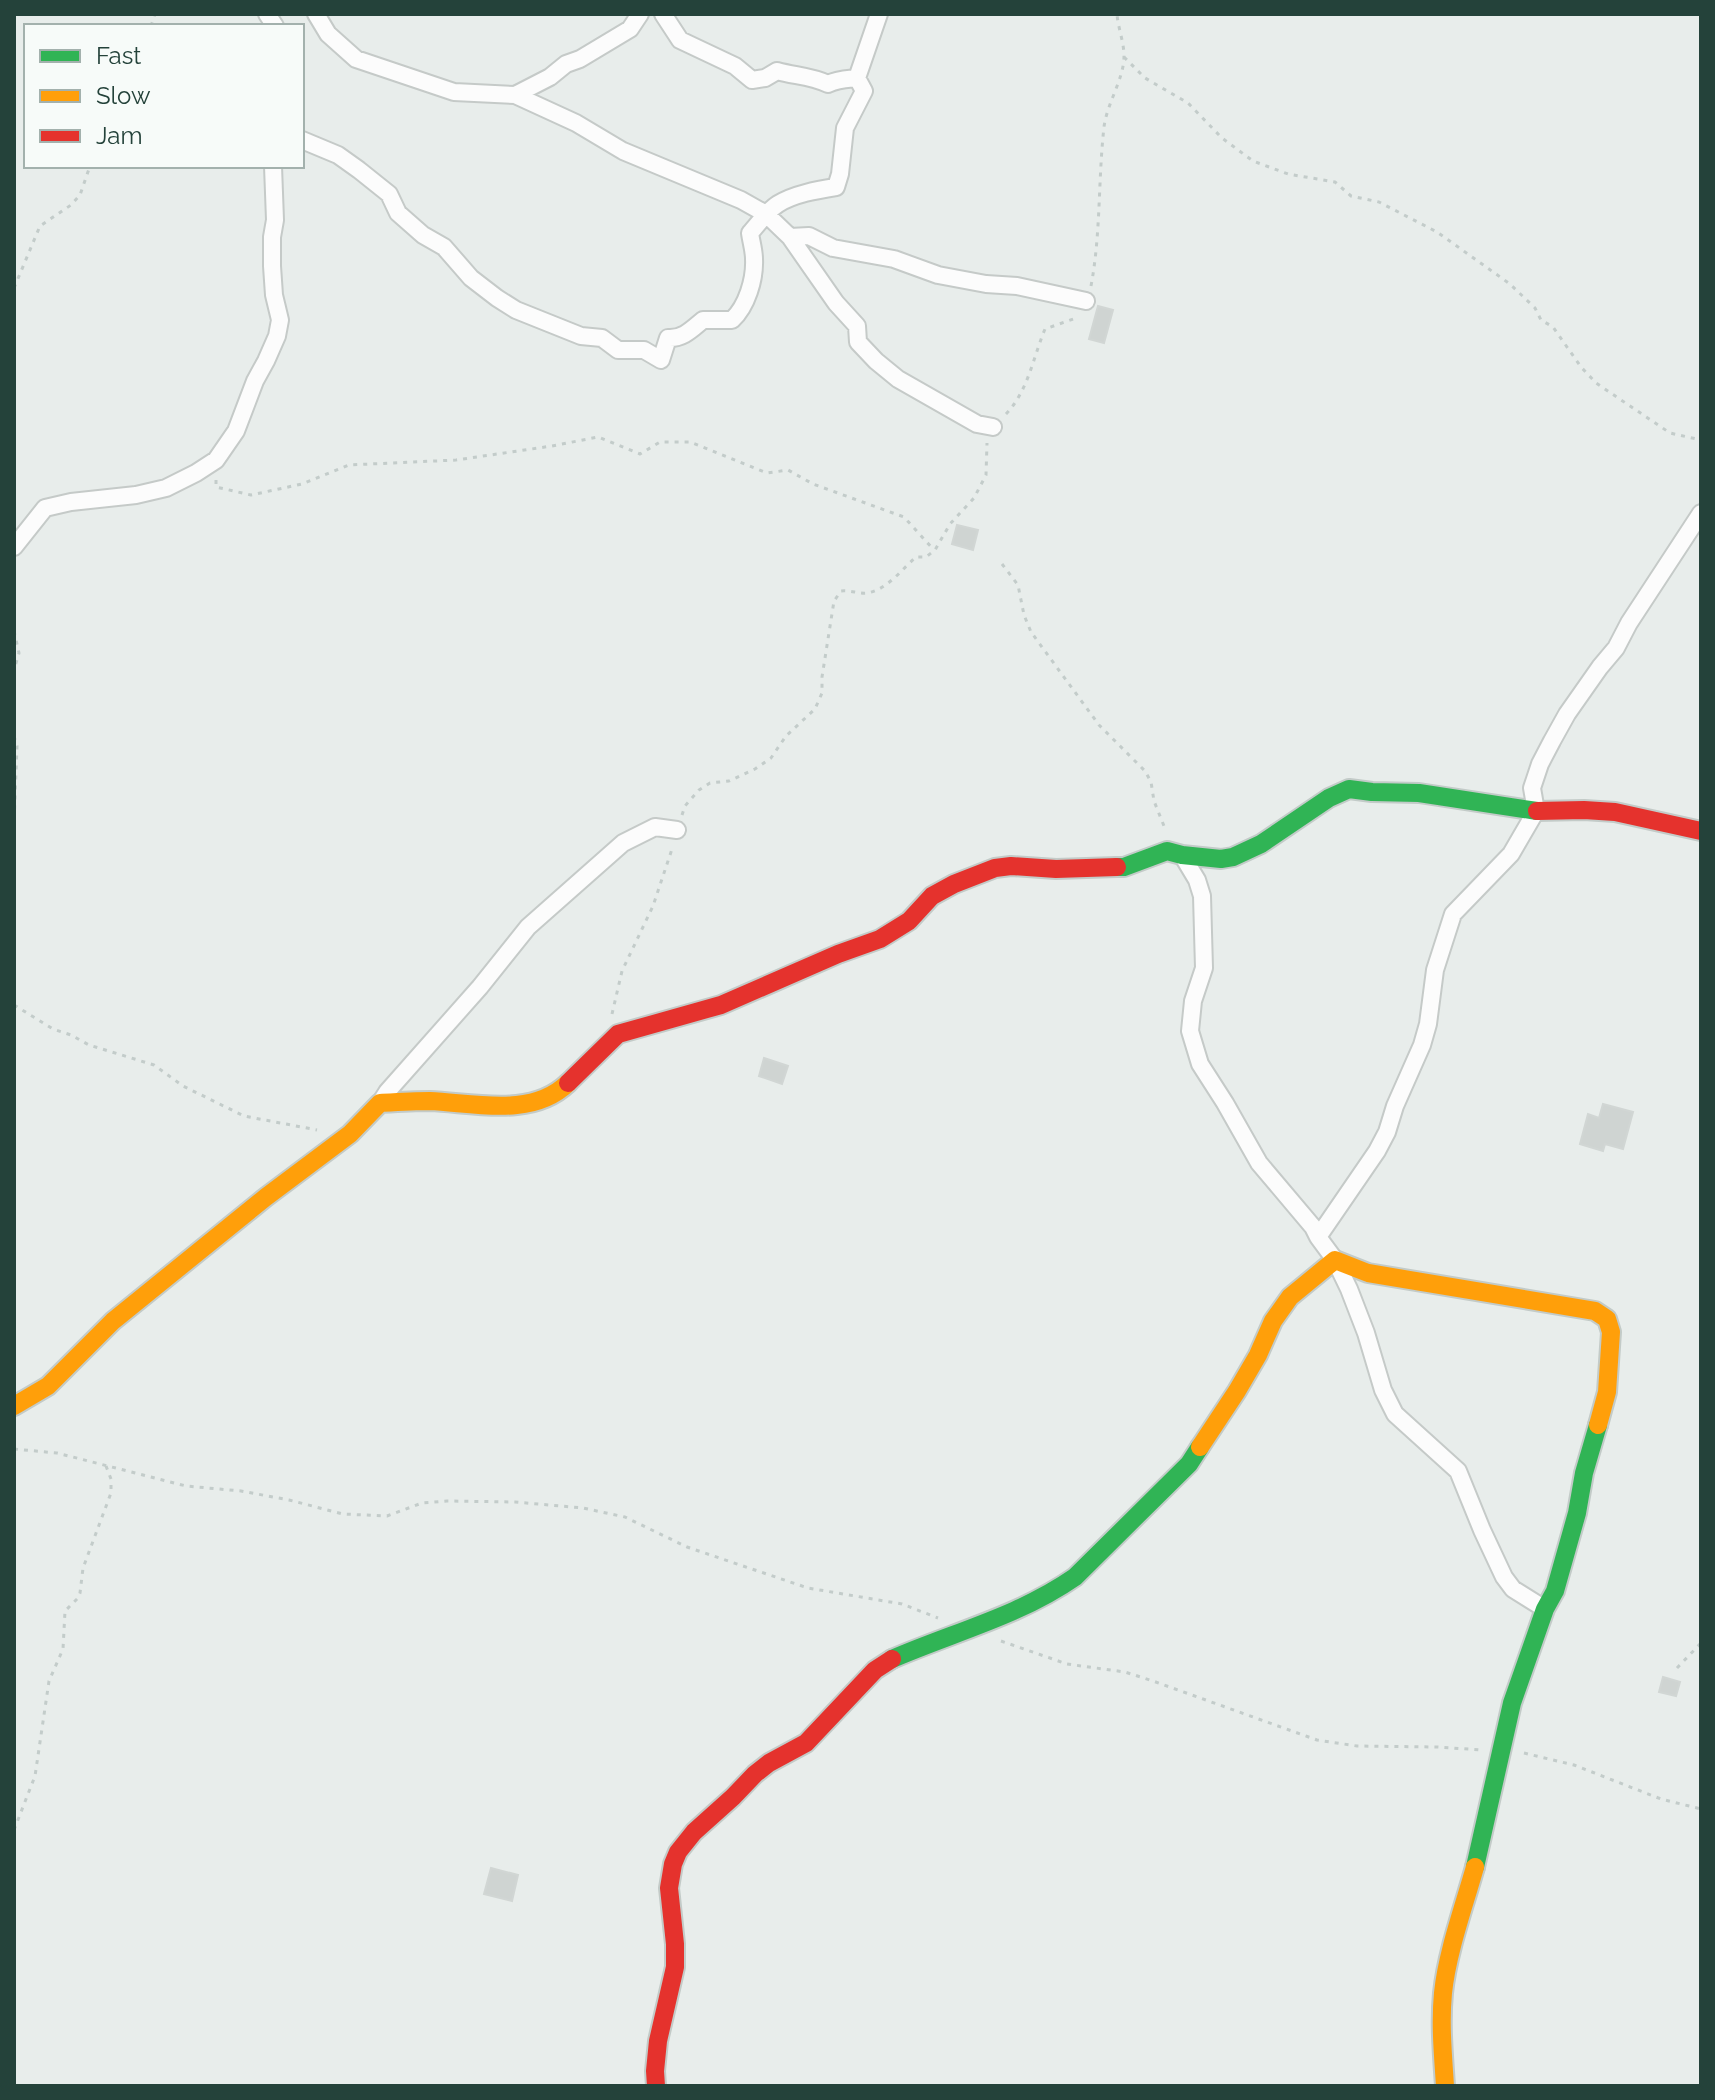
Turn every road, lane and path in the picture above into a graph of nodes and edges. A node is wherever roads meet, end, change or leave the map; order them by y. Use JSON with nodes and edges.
{"nodes":[{"id":1,"x":316,"y":14,"type":"edge"},
{"id":2,"x":640,"y":14,"type":"edge"},
{"id":3,"x":663,"y":14,"type":"edge"},
{"id":4,"x":879,"y":14,"type":"edge"},
{"id":5,"x":1117,"y":14,"type":"edge"},
{"id":6,"x":1124,"y":57,"type":"junction"},
{"id":7,"x":857,"y":78,"type":"junction"},
{"id":8,"x":515,"y":95,"type":"junction"},
{"id":9,"x":304,"y":141,"type":"edge"},
{"id":10,"x":89,"y":168,"type":"edge"},
{"id":11,"x":273,"y":168,"type":"edge"},
{"id":12,"x":766,"y":214,"type":"junction"},
{"id":13,"x":790,"y":237,"type":"junction"},
{"id":14,"x":14,"y":288,"type":"edge"},
{"id":15,"x":1086,"y":301,"type":"junction"},
{"id":16,"x":993,"y":427,"type":"junction"},
{"id":17,"x":1701,"y":440,"type":"edge"},
{"id":18,"x":216,"y":460,"type":"junction"},
{"id":19,"x":1701,"y":513,"type":"edge"},
{"id":20,"x":14,"y":547,"type":"edge"},
{"id":21,"x":935,"y":550,"type":"junction"},
{"id":22,"x":1002,"y":564,"type":"dead end"},
{"id":23,"x":14,"y":631,"type":"edge"},
{"id":24,"x":14,"y":670,"type":"edge"},
{"id":25,"x":14,"y":736,"type":"edge"},
{"id":26,"x":1536,"y":811,"type":"junction"},
{"id":27,"x":14,"y":825,"type":"edge"},
{"id":28,"x":677,"y":830,"type":"junction"},
{"id":29,"x":1701,"y":831,"type":"edge"},
{"id":30,"x":1174,"y":853,"type":"junction"},
{"id":31,"x":14,"y":1005,"type":"edge"},
{"id":32,"x":611,"y":1017,"type":"dead end"},
{"id":33,"x":380,"y":1103,"type":"junction"},
{"id":34,"x":319,"y":1131,"type":"dead end"},
{"id":35,"x":1318,"y":1237,"type":"junction"},
{"id":36,"x":1335,"y":1260,"type":"junction"},
{"id":37,"x":14,"y":1406,"type":"edge"},
{"id":38,"x":14,"y":1449,"type":"edge"},
{"id":39,"x":106,"y":1466,"type":"junction"},
{"id":40,"x":1545,"y":1609,"type":"junction"},
{"id":41,"x":942,"y":1619,"type":"dead end"},
{"id":42,"x":971,"y":1630,"type":"junction"},
{"id":43,"x":1701,"y":1643,"type":"edge"},
{"id":44,"x":1677,"y":1668,"type":"dead end"},
{"id":45,"x":1502,"y":1751,"type":"junction"},
{"id":46,"x":1701,"y":1809,"type":"edge"},
{"id":47,"x":14,"y":1830,"type":"edge"},
{"id":48,"x":656,"y":2086,"type":"edge"},
{"id":49,"x":1445,"y":2086,"type":"edge"}],
"edges":[{"from":1,"to":8,"type":"street"},
{"from":2,"to":8,"type":"street"},
{"from":3,"to":7,"type":"street"},
{"from":4,"to":7,"type":"street"},
{"from":5,"to":6,"type":"path"},
{"from":6,"to":15,"type":"path"},
{"from":6,"to":17,"type":"path"},
{"from":7,"to":12,"type":"street"},
{"from":8,"to":12,"type":"street"},
{"from":9,"to":12,"type":"street"},
{"from":10,"to":14,"type":"path"},
{"from":11,"to":18,"type":"street"},
{"from":12,"to":13,"type":"street"},
{"from":13,"to":15,"type":"street"},
{"from":13,"to":16,"type":"street"},
{"from":15,"to":16,"type":"path"},
{"from":16,"to":21,"type":"path"},
{"from":18,"to":20,"type":"street"},
{"from":18,"to":21,"type":"path"},
{"from":19,"to":26,"type":"street"},
{"from":21,"to":28,"type":"path"},
{"from":22,"to":30,"type":"path"},
{"from":23,"to":24,"type":"path"},
{"from":25,"to":27,"type":"path"},
{"from":26,"to":29,"type":"street"},
{"from":26,"to":30,"type":"street"},
{"from":26,"to":35,"type":"street"},
{"from":28,"to":32,"type":"path"},
{"from":28,"to":33,"type":"street"},
{"from":30,"to":33,"type":"street"},
{"from":30,"to":35,"type":"street"},
{"from":31,"to":34,"type":"path"},
{"from":33,"to":37,"type":"street"},
{"from":35,"to":36,"type":"street"},
{"from":36,"to":40,"type":"street"},
{"from":36,"to":40,"type":"street"},
{"from":36,"to":42,"type":"street"},
{"from":38,"to":39,"type":"path"},
{"from":39,"to":41,"type":"path"},
{"from":39,"to":47,"type":"path"},
{"from":40,"to":45,"type":"street"},
{"from":42,"to":45,"type":"path"},
{"from":42,"to":48,"type":"street"},
{"from":43,"to":44,"type":"path"},
{"from":45,"to":46,"type":"path"},
{"from":45,"to":49,"type":"street"}]}
